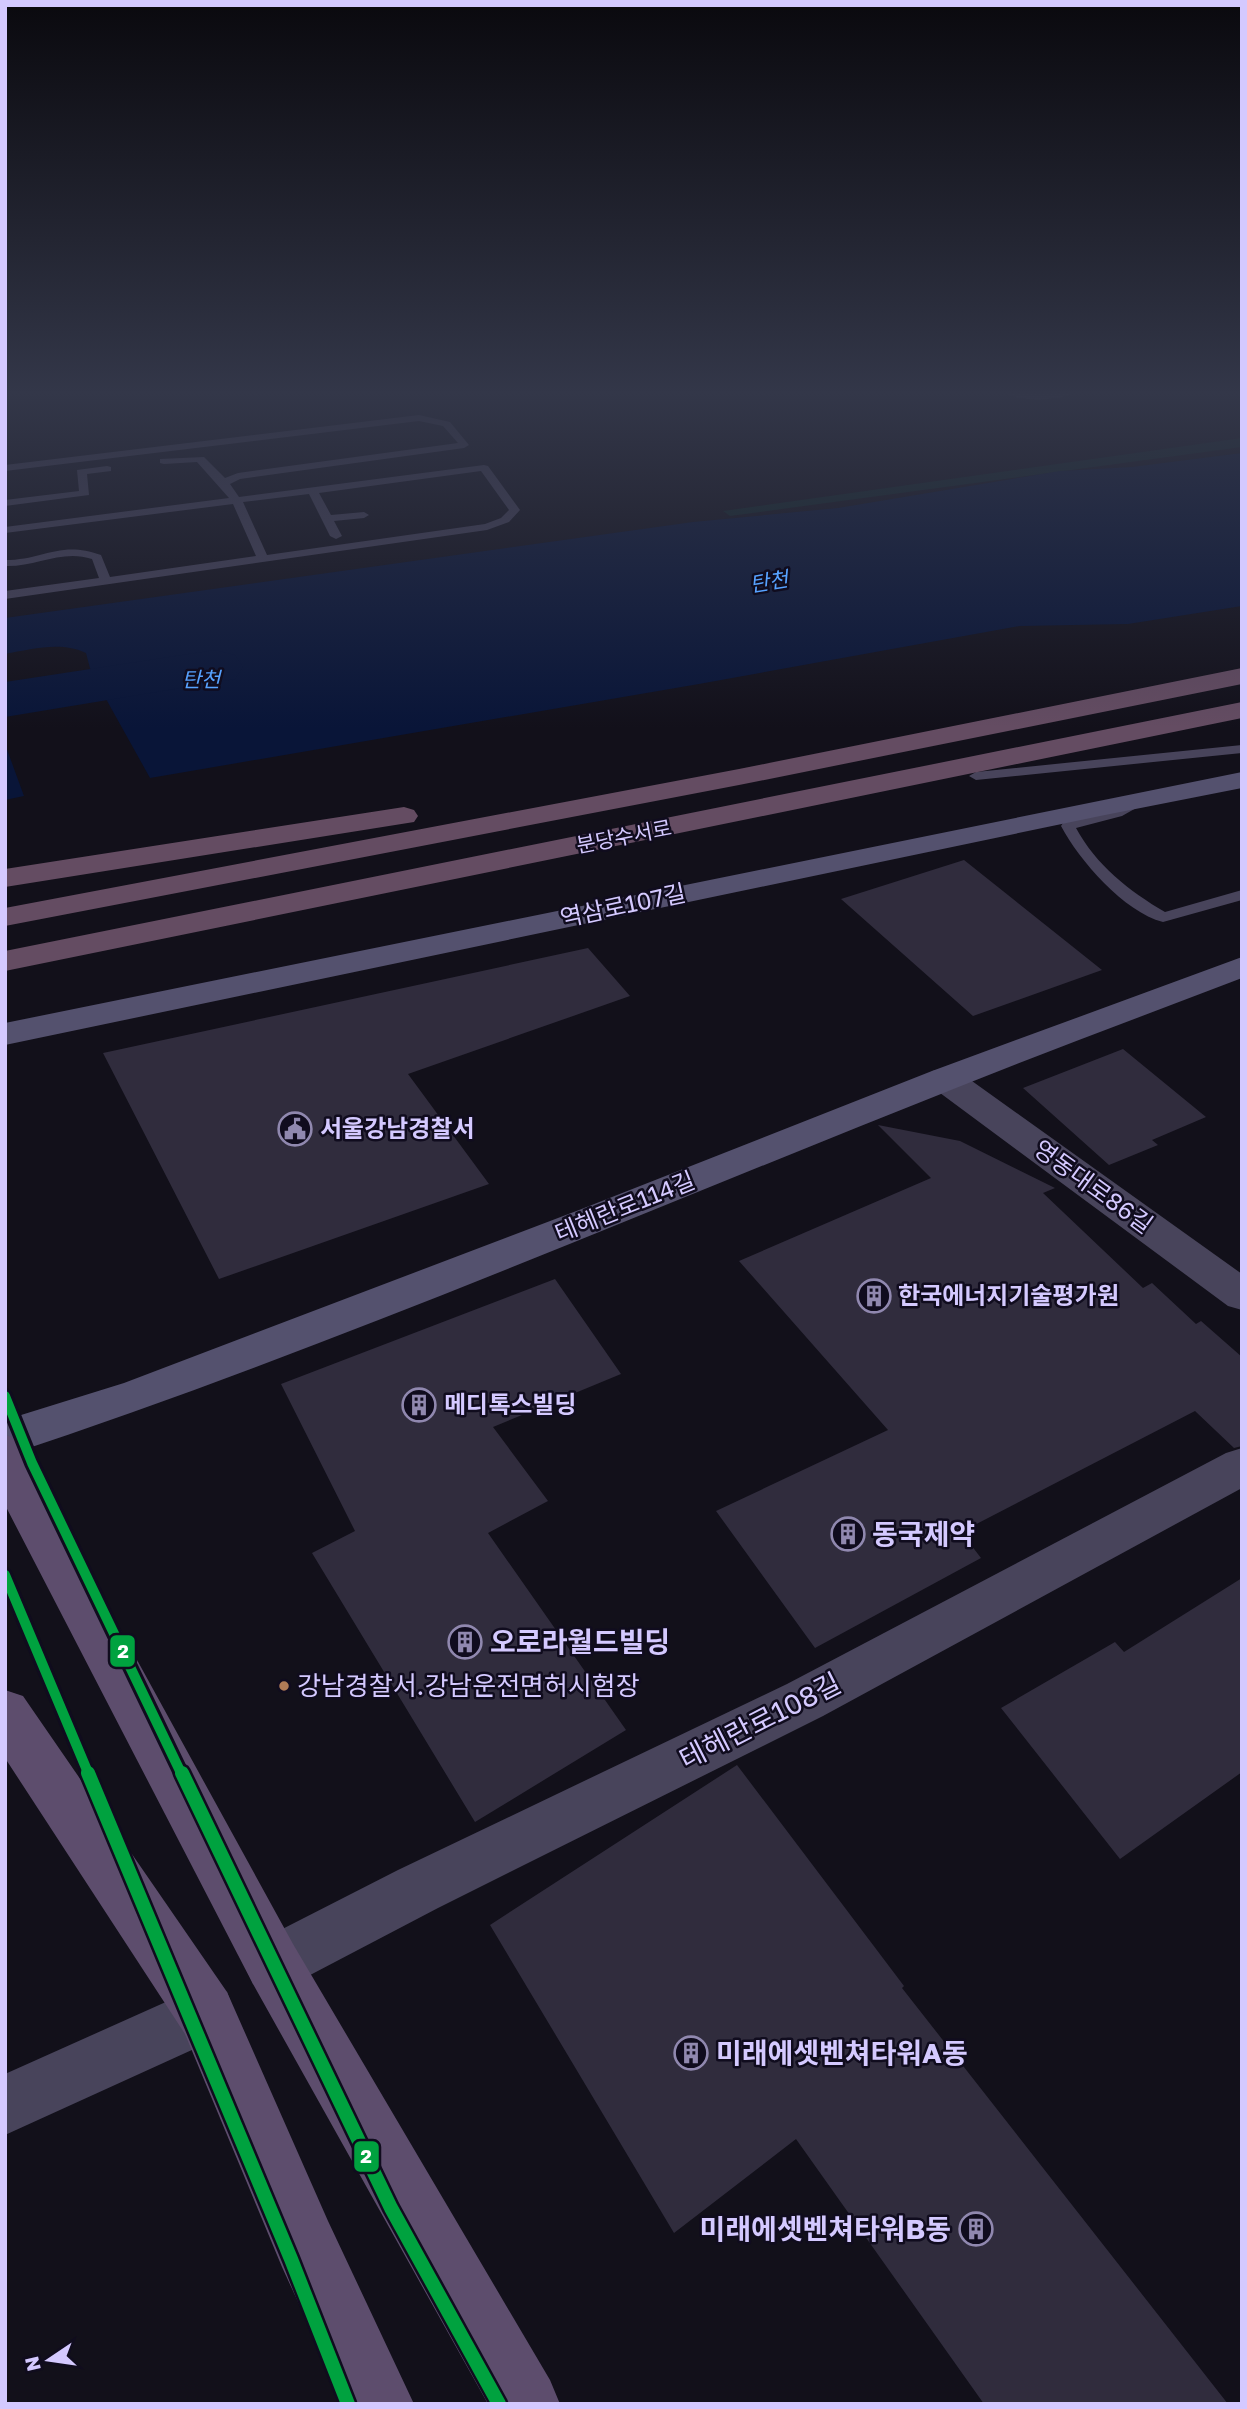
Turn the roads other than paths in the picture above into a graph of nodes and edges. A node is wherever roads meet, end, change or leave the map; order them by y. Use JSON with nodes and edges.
{"nodes":[{"id":1,"x":216,"y":502,"type":"edge"},
{"id":2,"x":236,"y":502,"type":"edge"},
{"id":3,"x":319,"y":502,"type":"edge"},
{"id":4,"x":509,"y":502,"type":"edge"},
{"id":5,"x":364,"y":515,"type":"dead end"},
{"id":6,"x":327,"y":519,"type":"junction"},
{"id":7,"x":39,"y":525,"type":"junction"},
{"id":8,"x":5,"y":530,"type":"edge"},
{"id":9,"x":336,"y":536,"type":"dead end"},
{"id":10,"x":5,"y":538,"type":"edge"},
{"id":11,"x":262,"y":557,"type":"junction"},
{"id":12,"x":5,"y":563,"type":"edge"},
{"id":13,"x":106,"y":580,"type":"junction"},
{"id":14,"x":5,"y":595,"type":"edge"},
{"id":15,"x":1242,"y":676,"type":"edge"},
{"id":16,"x":1242,"y":710,"type":"edge"},
{"id":17,"x":1242,"y":749,"type":"edge"},
{"id":18,"x":976,"y":776,"type":"dead end"},
{"id":19,"x":739,"y":777,"type":"junction"},
{"id":20,"x":1242,"y":780,"type":"edge"},
{"id":21,"x":1143,"y":798,"type":"junction"},
{"id":22,"x":5,"y":878,"type":"edge"},
{"id":23,"x":206,"y":880,"type":"junction"},
{"id":24,"x":1242,"y":895,"type":"edge"},
{"id":25,"x":5,"y":905,"type":"edge"},
{"id":26,"x":5,"y":917,"type":"edge"},
{"id":27,"x":5,"y":961,"type":"edge"},
{"id":28,"x":1242,"y":967,"type":"edge"},
{"id":29,"x":5,"y":1034,"type":"edge"},
{"id":30,"x":945,"y":1079,"type":"junction"},
{"id":31,"x":1242,"y":1295,"type":"edge"},
{"id":32,"x":5,"y":1438,"type":"edge"},
{"id":33,"x":5,"y":1453,"type":"edge"},
{"id":34,"x":1242,"y":1466,"type":"edge"},
{"id":35,"x":5,"y":1713,"type":"edge"},
{"id":36,"x":273,"y":1964,"type":"junction"},
{"id":37,"x":206,"y":2013,"type":"junction"},
{"id":38,"x":5,"y":2105,"type":"edge"},
{"id":39,"x":380,"y":2404,"type":"edge"},
{"id":40,"x":526,"y":2404,"type":"edge"}],
"edges":[{"from":1,"to":7,"type":"lane"},
{"from":2,"to":11,"type":"lane"},
{"from":3,"to":6,"type":"lane"},
{"from":4,"to":11,"type":"lane"},
{"from":5,"to":6,"type":"lane"},
{"from":6,"to":9,"type":"lane"},
{"from":7,"to":8,"type":"lane"},
{"from":7,"to":10,"type":"lane"},
{"from":11,"to":13,"type":"lane"},
{"from":12,"to":13,"type":"lane"},
{"from":13,"to":14,"type":"lane"},
{"from":15,"to":19,"type":"highway","name":"분당수서로"},
{"from":16,"to":27,"type":"highway","name":"분당수서로"},
{"from":17,"to":18,"type":"lane"},
{"from":19,"to":22,"type":"highway"},
{"from":19,"to":23,"type":"highway","name":"분당수서로"},
{"from":20,"to":21,"type":"street","name":"역삼로107길"},
{"from":21,"to":24,"type":"lane"},
{"from":21,"to":29,"type":"street","name":"역삼로107길"},
{"from":23,"to":25,"type":"highway"},
{"from":23,"to":26,"type":"highway","name":"분당수서로"},
{"from":28,"to":30,"type":"street","name":"테헤란로114길"},
{"from":30,"to":31,"type":"street","name":"영동대로86길"},
{"from":30,"to":32,"type":"street","name":"테헤란로114길"},
{"from":33,"to":36,"type":"main road"},
{"from":34,"to":36,"type":"street","name":"테헤란로108길"},
{"from":35,"to":37,"type":"main road"},
{"from":36,"to":40,"type":"main road"},
{"from":37,"to":38,"type":"street"},
{"from":37,"to":39,"type":"main road"}]}
